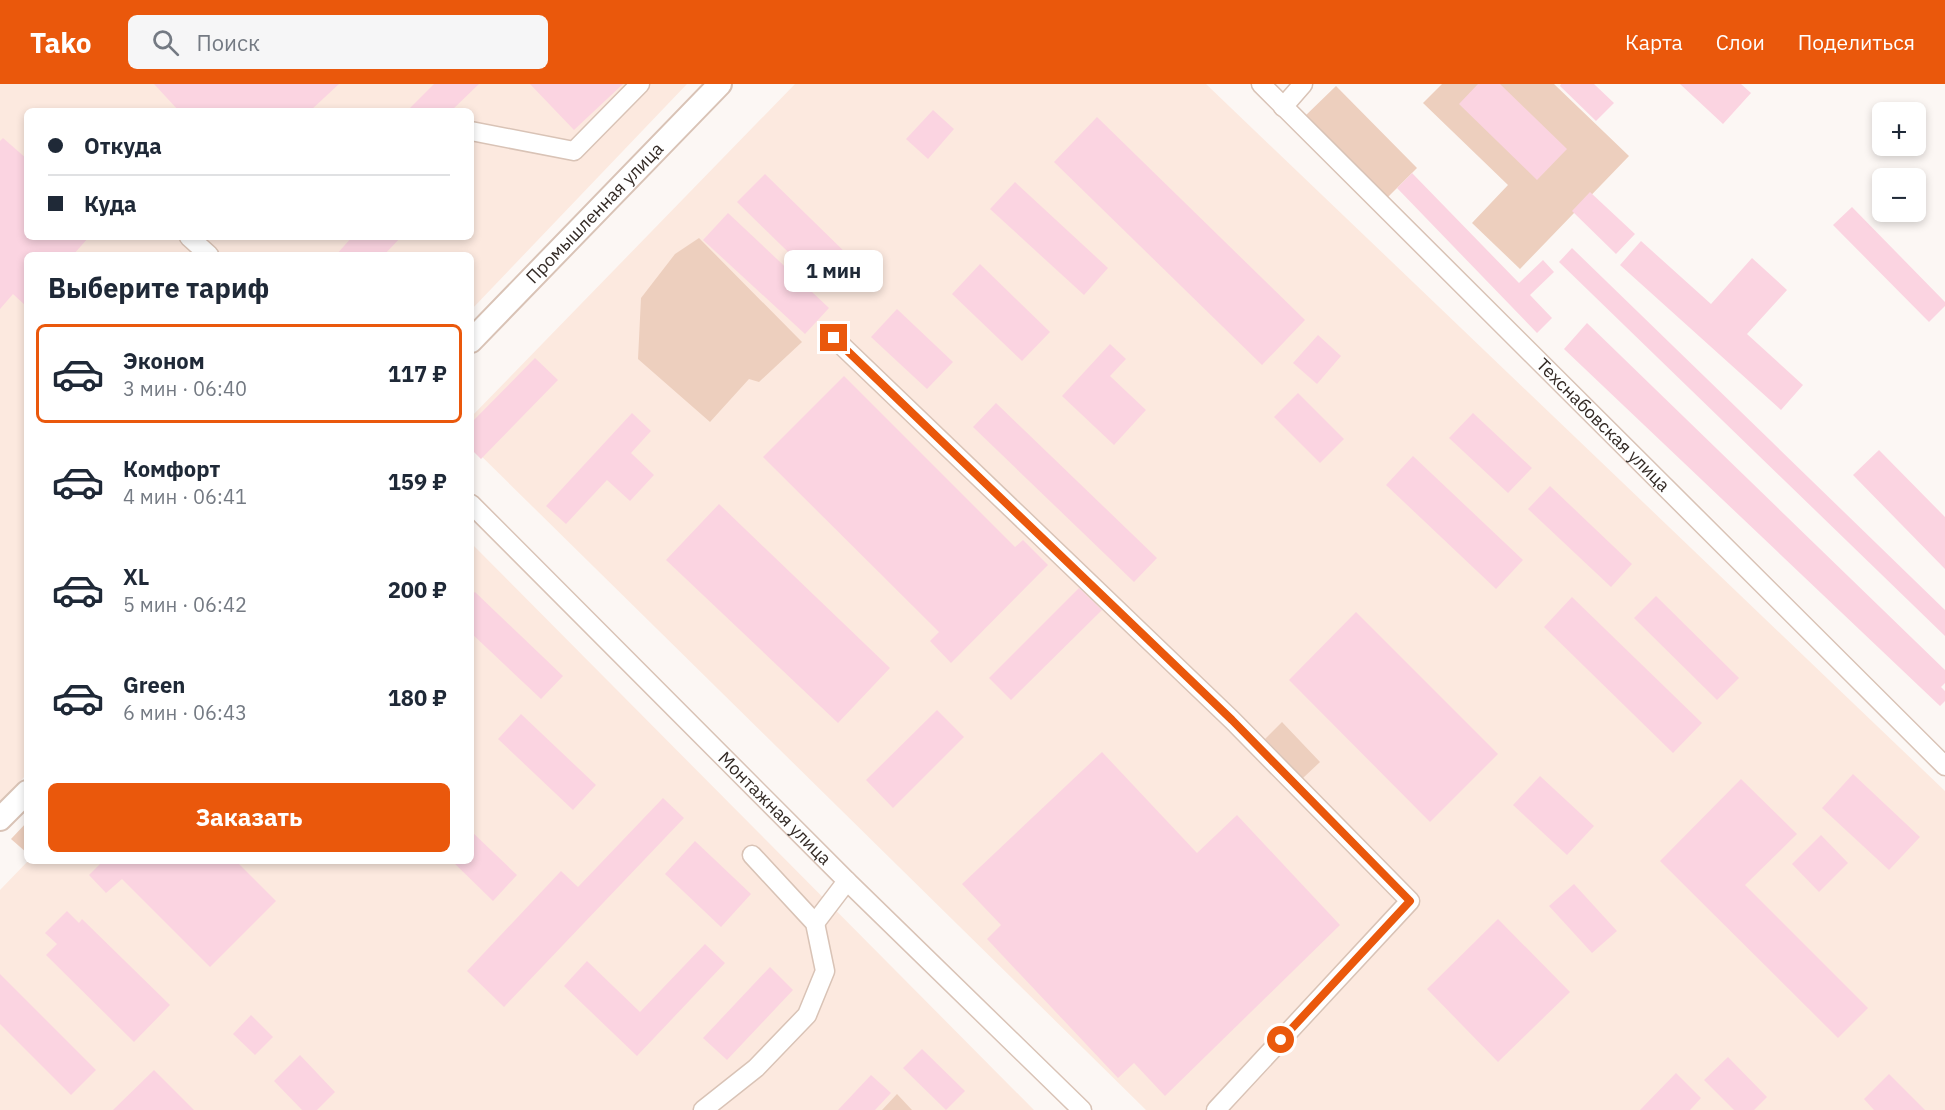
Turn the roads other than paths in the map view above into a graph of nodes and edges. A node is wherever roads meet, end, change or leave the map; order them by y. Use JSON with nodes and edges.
{"nodes":[{"id":1,"x":640,"y":84,"type":"edge"},
{"id":2,"x":720,"y":84,"type":"edge"},
{"id":3,"x":1261,"y":84,"type":"edge"},
{"id":4,"x":1303,"y":84,"type":"edge"},
{"id":5,"x":1283,"y":106,"type":"junction"},
{"id":6,"x":474,"y":132,"type":"edge"},
{"id":7,"x":192,"y":240,"type":"edge"},
{"id":8,"x":206,"y":252,"type":"edge"},
{"id":9,"x":474,"y":338,"type":"edge"},
{"id":10,"x":834,"y":338,"type":"dead end"},
{"id":11,"x":474,"y":507,"type":"edge"},
{"id":12,"x":1945,"y":766,"type":"edge"},
{"id":13,"x":24,"y":795,"type":"edge"},
{"id":14,"x":0,"y":819,"type":"edge"},
{"id":15,"x":752,"y":855,"type":"dead end"},
{"id":16,"x":847,"y":881,"type":"junction"},
{"id":17,"x":815,"y":923,"type":"junction"},
{"id":18,"x":724,"y":1104,"type":"edge"},
{"id":19,"x":704,"y":1110,"type":"edge"},
{"id":20,"x":1082,"y":1110,"type":"edge"},
{"id":21,"x":1216,"y":1110,"type":"edge"}],
"edges":[{"from":1,"to":6,"type":"street"},
{"from":2,"to":9,"type":"main road","name":"Промышленная улица"},
{"from":3,"to":5,"type":"street","name":"Техснабовская улица"},
{"from":4,"to":5,"type":"street"},
{"from":5,"to":12,"type":"street","name":"Техснабовская улица"},
{"from":7,"to":8,"type":"street"},
{"from":10,"to":21,"type":"street"},
{"from":11,"to":16,"type":"street","name":"Монтажная улица"},
{"from":13,"to":14,"type":"main road"},
{"from":15,"to":17,"type":"street"},
{"from":16,"to":17,"type":"street"},
{"from":16,"to":20,"type":"street","name":"Монтажная улица"},
{"from":17,"to":18,"type":"street"},
{"from":18,"to":19,"type":"street"}]}
